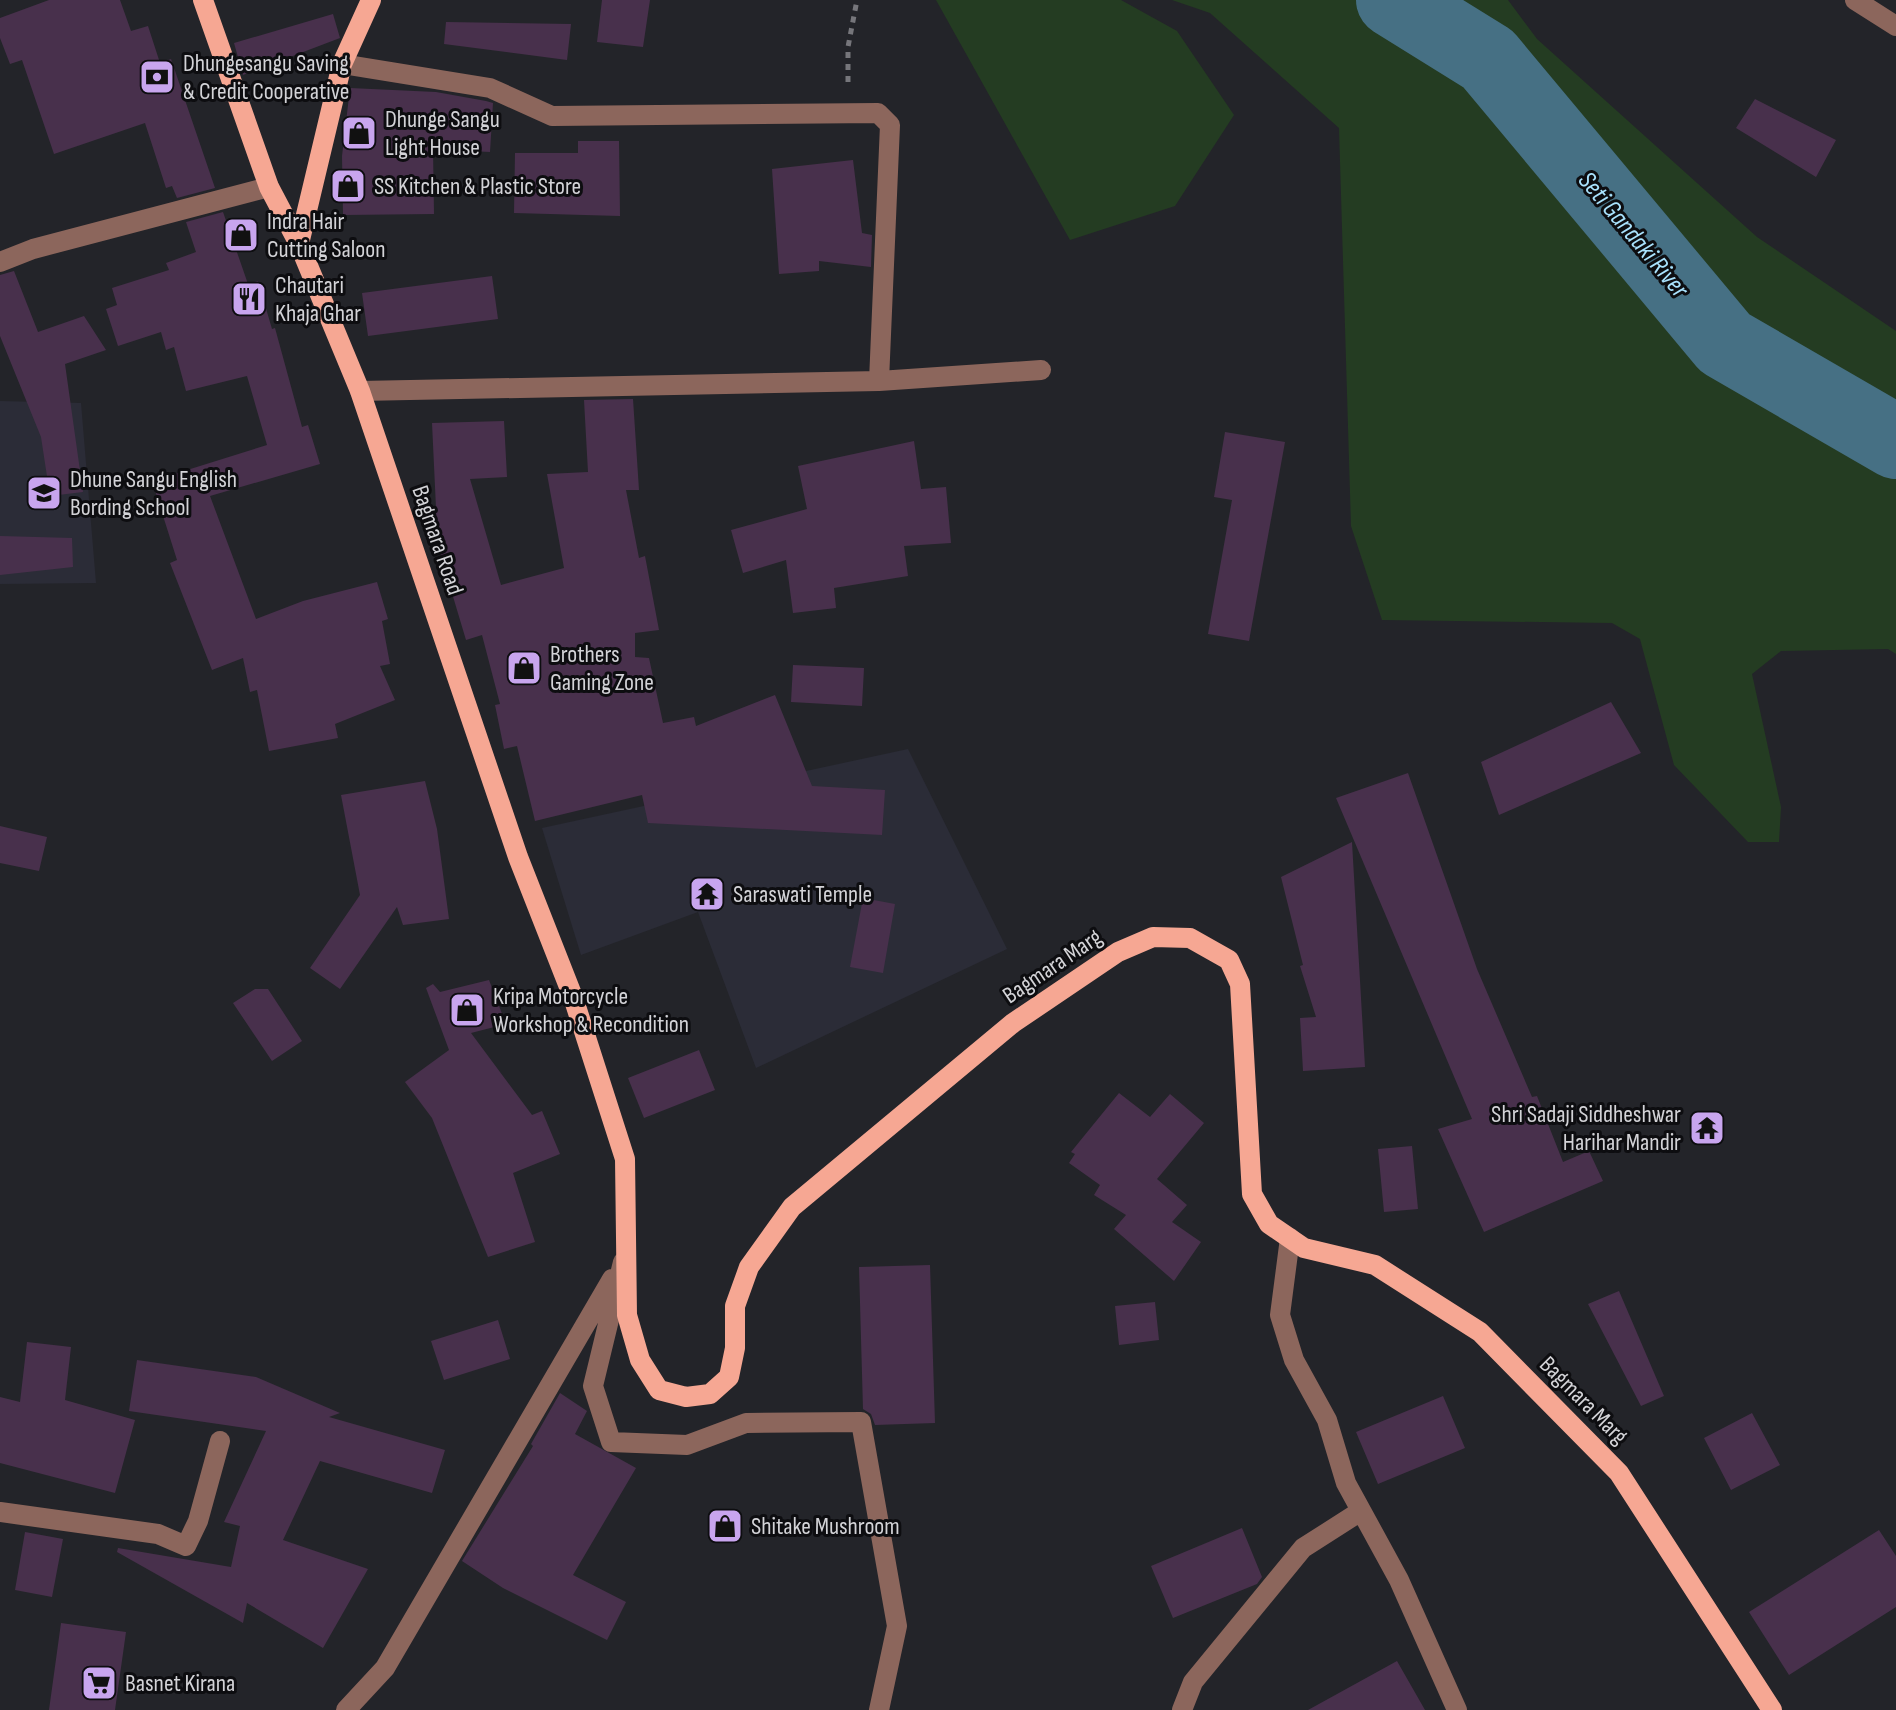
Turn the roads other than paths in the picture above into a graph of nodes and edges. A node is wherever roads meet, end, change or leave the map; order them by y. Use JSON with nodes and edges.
{"nodes":[{"id":1,"x":203,"y":0,"type":"edge"},
{"id":2,"x":371,"y":0,"type":"edge"},
{"id":3,"x":1855,"y":0,"type":"edge"},
{"id":4,"x":1896,"y":26,"type":"edge"},
{"id":5,"x":342,"y":64,"type":"junction"},
{"id":6,"x":269,"y":187,"type":"junction"},
{"id":7,"x":299,"y":244,"type":"junction"},
{"id":8,"x":0,"y":262,"type":"edge"},
{"id":9,"x":1041,"y":370,"type":"dead end"},
{"id":10,"x":879,"y":381,"type":"junction"},
{"id":11,"x":360,"y":391,"type":"junction"},
{"id":12,"x":518,"y":857,"type":"joint"},
{"id":13,"x":1290,"y":1238,"type":"junction"},
{"id":14,"x":624,"y":1258,"type":"junction"},
{"id":15,"x":220,"y":1441,"type":"dead end"},
{"id":16,"x":1361,"y":1511,"type":"junction"},
{"id":17,"x":0,"y":1512,"type":"edge"},
{"id":18,"x":346,"y":1710,"type":"edge"},
{"id":19,"x":879,"y":1710,"type":"edge"},
{"id":20,"x":1182,"y":1710,"type":"edge"},
{"id":21,"x":1457,"y":1710,"type":"edge"},
{"id":22,"x":1772,"y":1710,"type":"edge"}],
"edges":[{"from":1,"to":6,"type":"main road"},
{"from":2,"to":5,"type":"main road"},
{"from":3,"to":4,"type":"street"},
{"from":5,"to":7,"type":"main road"},
{"from":5,"to":10,"type":"street"},
{"from":6,"to":7,"type":"main road"},
{"from":6,"to":8,"type":"street"},
{"from":7,"to":11,"type":"main road","name":"Bagmara Road"},
{"from":9,"to":10,"type":"street"},
{"from":10,"to":11,"type":"street"},
{"from":11,"to":12,"type":"main road","name":"Bagmara Road"},
{"from":12,"to":14,"type":"main road","name":"Bagmara Marg"},
{"from":13,"to":14,"type":"main road","name":"Bagmara Marg"},
{"from":13,"to":16,"type":"street"},
{"from":13,"to":22,"type":"main road","name":"Bagmara Marg"},
{"from":14,"to":18,"type":"street"},
{"from":14,"to":19,"type":"street"},
{"from":15,"to":17,"type":"street"},
{"from":16,"to":20,"type":"street"},
{"from":16,"to":21,"type":"street"}]}
